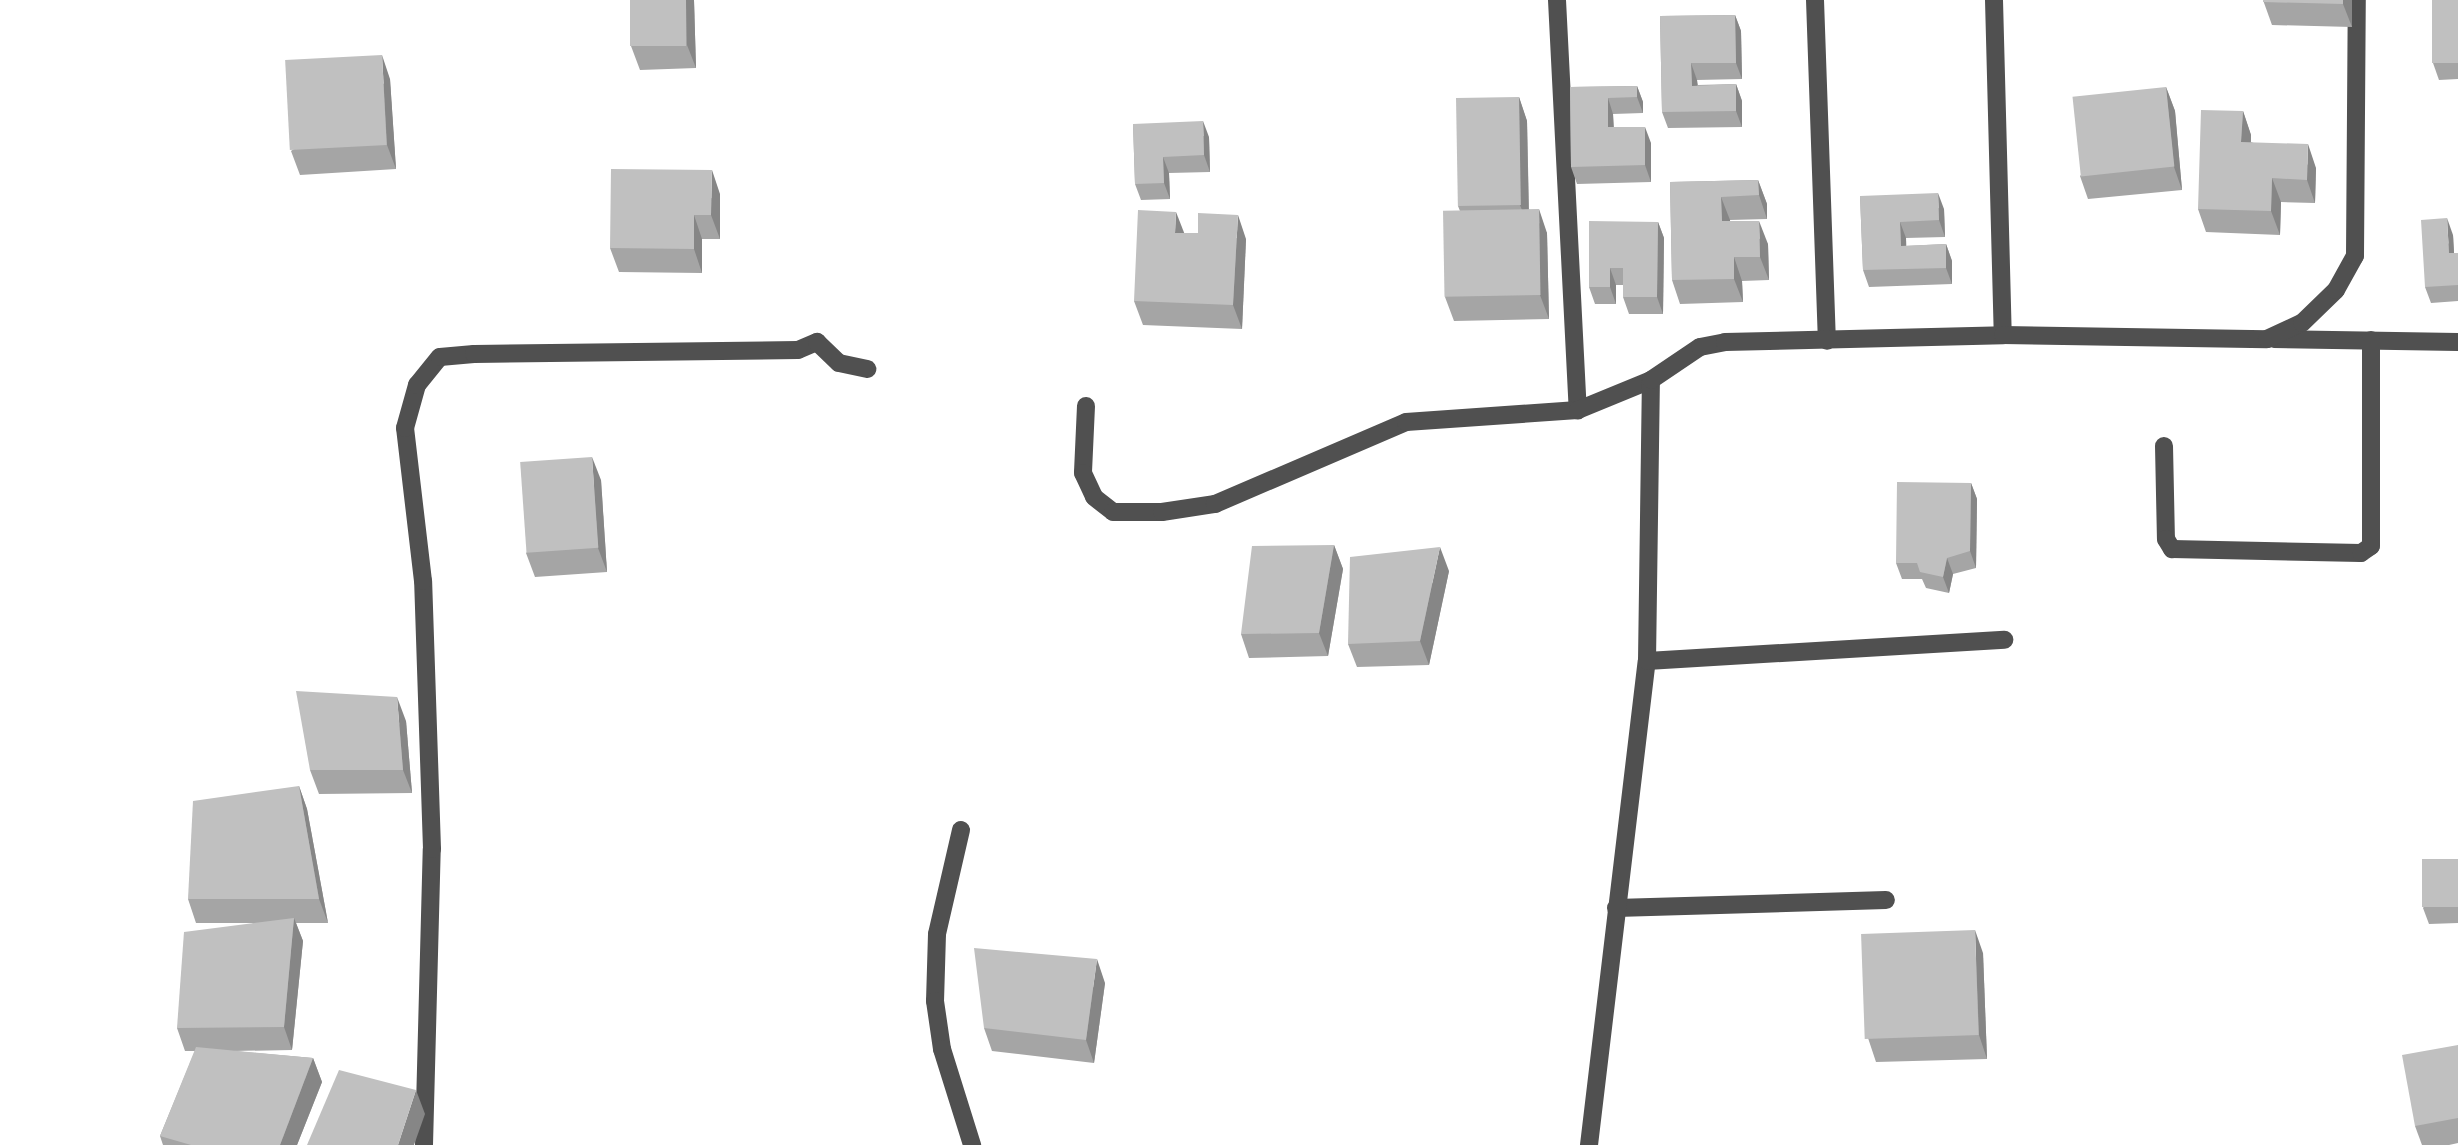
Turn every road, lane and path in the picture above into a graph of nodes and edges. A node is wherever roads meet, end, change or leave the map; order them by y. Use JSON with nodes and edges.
{"nodes":[{"id":1,"x":1557,"y":0,"type":"edge"},
{"id":2,"x":1815,"y":0,"type":"edge"},
{"id":3,"x":1994,"y":0,"type":"edge"},
{"id":4,"x":2357,"y":0,"type":"edge"},
{"id":5,"x":2003,"y":335,"type":"junction"},
{"id":6,"x":2267,"y":338,"type":"junction"},
{"id":7,"x":2371,"y":340,"type":"junction"},
{"id":8,"x":1827,"y":341,"type":"junction"},
{"id":9,"x":2458,"y":342,"type":"edge"},
{"id":10,"x":867,"y":369,"type":"dead end"},
{"id":11,"x":1651,"y":380,"type":"junction"},
{"id":12,"x":1086,"y":406,"type":"dead end"},
{"id":13,"x":1578,"y":410,"type":"junction"},
{"id":14,"x":2164,"y":446,"type":"dead end"},
{"id":15,"x":2004,"y":640,"type":"dead end"},
{"id":16,"x":1647,"y":660,"type":"junction"},
{"id":17,"x":961,"y":830,"type":"dead end"},
{"id":18,"x":1886,"y":900,"type":"dead end"},
{"id":19,"x":1616,"y":908,"type":"junction"},
{"id":20,"x":424,"y":1145,"type":"edge"},
{"id":21,"x":972,"y":1145,"type":"edge"},
{"id":22,"x":1589,"y":1145,"type":"edge"}],
"edges":[{"from":1,"to":13,"type":"street"},
{"from":2,"to":8,"type":"street"},
{"from":3,"to":5,"type":"street"},
{"from":4,"to":6,"type":"street"},
{"from":5,"to":6,"type":"street"},
{"from":5,"to":8,"type":"street"},
{"from":6,"to":7,"type":"street"},
{"from":7,"to":9,"type":"street"},
{"from":7,"to":14,"type":"street"},
{"from":8,"to":11,"type":"street"},
{"from":10,"to":20,"type":"street"},
{"from":11,"to":13,"type":"street"},
{"from":11,"to":16,"type":"street"},
{"from":12,"to":13,"type":"street"},
{"from":15,"to":16,"type":"street"},
{"from":16,"to":19,"type":"street"},
{"from":17,"to":21,"type":"street"},
{"from":18,"to":19,"type":"street"},
{"from":19,"to":22,"type":"street"}]}
